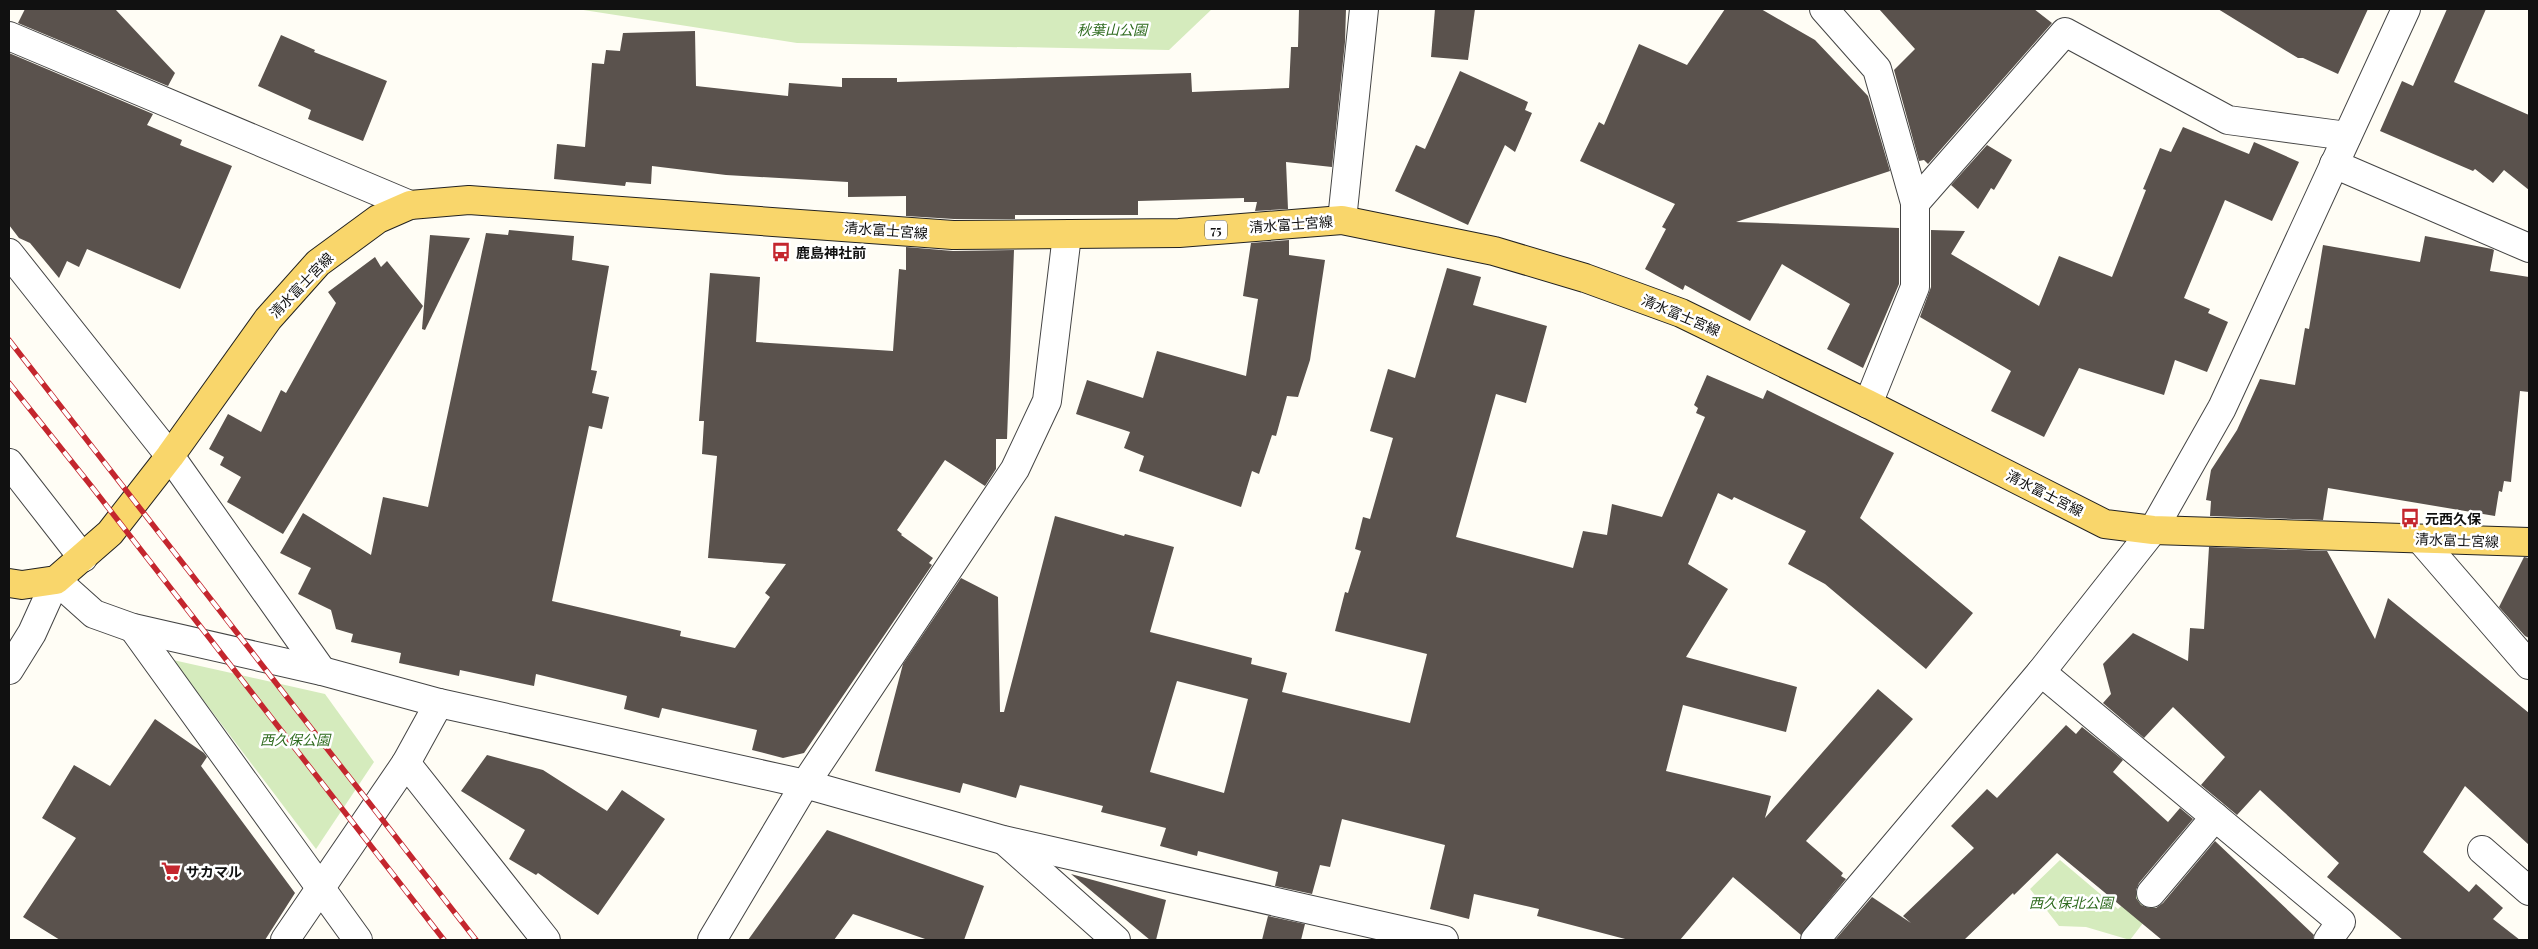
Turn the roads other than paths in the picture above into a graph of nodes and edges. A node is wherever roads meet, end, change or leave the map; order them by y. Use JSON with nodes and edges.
{"nodes":[{"id":1,"x":1364,"y":9,"type":"edge"},
{"id":2,"x":1824,"y":9,"type":"edge"},
{"id":3,"x":2406,"y":9,"type":"edge"},
{"id":4,"x":9,"y":36,"type":"edge"},
{"id":5,"x":2347,"y":136,"type":"junction"},
{"id":6,"x":2334,"y":164,"type":"junction"},
{"id":7,"x":1915,"y":203,"type":"junction"},
{"id":8,"x":410,"y":205,"type":"junction"},
{"id":9,"x":1342,"y":220,"type":"junction"},
{"id":10,"x":1067,"y":235,"type":"junction"},
{"id":11,"x":2529,"y":248,"type":"edge"},
{"id":12,"x":9,"y":253,"type":"edge"},
{"id":13,"x":1868,"y":404,"type":"junction"},
{"id":14,"x":170,"y":456,"type":"junction"},
{"id":15,"x":9,"y":463,"type":"edge"},
{"id":16,"x":2153,"y":530,"type":"junction"},
{"id":17,"x":2420,"y":539,"type":"junction"},
{"id":18,"x":2529,"y":542,"type":"edge"},
{"id":19,"x":83,"y":558,"type":"junction"},
{"id":20,"x":56,"y":580,"type":"junction"},
{"id":21,"x":9,"y":583,"type":"edge"},
{"id":22,"x":133,"y":628,"type":"junction"},
{"id":23,"x":2529,"y":665,"type":"edge"},
{"id":24,"x":9,"y":670,"type":"edge"},
{"id":25,"x":322,"y":671,"type":"junction"},
{"id":26,"x":2041,"y":672,"type":"junction"},
{"id":27,"x":439,"y":703,"type":"junction"},
{"id":28,"x":406,"y":763,"type":"junction"},
{"id":29,"x":805,"y":784,"type":"junction"},
{"id":30,"x":2214,"y":817,"type":"junction"},
{"id":31,"x":1003,"y":840,"type":"junction"},
{"id":32,"x":2482,"y":850,"type":"dead end"},
{"id":33,"x":319,"y":889,"type":"junction"},
{"id":34,"x":2529,"y":891,"type":"edge"},
{"id":35,"x":2151,"y":893,"type":"dead end"},
{"id":36,"x":285,"y":940,"type":"edge"},
{"id":37,"x":358,"y":940,"type":"edge"},
{"id":38,"x":546,"y":940,"type":"edge"},
{"id":39,"x":712,"y":940,"type":"edge"},
{"id":40,"x":1116,"y":940,"type":"edge"},
{"id":41,"x":1444,"y":940,"type":"edge"},
{"id":42,"x":1815,"y":940,"type":"edge"},
{"id":43,"x":2328,"y":940,"type":"edge"}],
"edges":[{"from":1,"to":9,"type":"street"},
{"from":2,"to":7,"type":"street"},
{"from":3,"to":5,"type":"street"},
{"from":4,"to":8,"type":"street"},
{"from":5,"to":6,"type":"street"},
{"from":5,"to":7,"type":"street"},
{"from":6,"to":11,"type":"street"},
{"from":6,"to":16,"type":"street"},
{"from":7,"to":13,"type":"street"},
{"from":8,"to":10,"type":"main road","name":"清水富士宮線","number":"75"},
{"from":8,"to":14,"type":"main road","name":"清水富士宮線","number":"75"},
{"from":9,"to":10,"type":"main road","name":"清水富士宮線","number":"75"},
{"from":9,"to":13,"type":"main road","name":"清水富士宮線","number":"75"},
{"from":10,"to":29,"type":"street"},
{"from":12,"to":14,"type":"street"},
{"from":13,"to":16,"type":"main road","name":"清水富士宮線","number":"75"},
{"from":14,"to":19,"type":"main road","name":"清水富士宮線","number":"75"},
{"from":14,"to":25,"type":"street"},
{"from":15,"to":19,"type":"street"},
{"from":16,"to":17,"type":"main road","name":"清水富士宮線","number":"75"},
{"from":16,"to":26,"type":"street"},
{"from":17,"to":18,"type":"main road","name":"清水富士宮線","number":"75"},
{"from":17,"to":23,"type":"street"},
{"from":19,"to":20,"type":"main road","name":"清水富士宮線","number":"75"},
{"from":20,"to":21,"type":"main road"},
{"from":20,"to":22,"type":"street"},
{"from":20,"to":24,"type":"street"},
{"from":22,"to":25,"type":"street"},
{"from":22,"to":33,"type":"street"},
{"from":25,"to":27,"type":"street"},
{"from":26,"to":30,"type":"street"},
{"from":26,"to":42,"type":"street"},
{"from":27,"to":28,"type":"street"},
{"from":27,"to":29,"type":"street"},
{"from":28,"to":33,"type":"street"},
{"from":28,"to":38,"type":"street"},
{"from":29,"to":31,"type":"street"},
{"from":29,"to":39,"type":"street"},
{"from":30,"to":35,"type":"street"},
{"from":30,"to":43,"type":"street"},
{"from":31,"to":40,"type":"street"},
{"from":31,"to":41,"type":"street"},
{"from":32,"to":34,"type":"street"},
{"from":33,"to":36,"type":"street"},
{"from":33,"to":37,"type":"street"}]}
